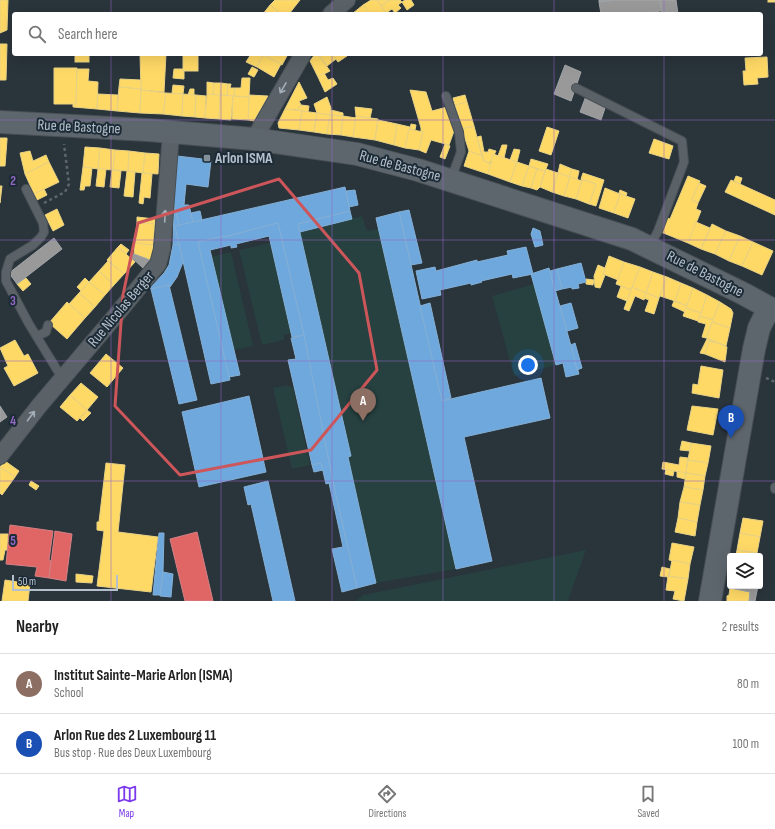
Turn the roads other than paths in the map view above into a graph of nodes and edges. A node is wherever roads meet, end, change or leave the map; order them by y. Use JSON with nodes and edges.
{"nodes":[{"id":1,"x":346,"y":0,"type":"edge"},
{"id":2,"x":333,"y":12,"type":"edge"},
{"id":3,"x":302,"y":56,"type":"edge"},
{"id":4,"x":576,"y":88,"type":"dead end"},
{"id":5,"x":446,"y":96,"type":"dead end"},
{"id":6,"x":0,"y":122,"type":"edge"},
{"id":7,"x":170,"y":133,"type":"junction"},
{"id":8,"x":254,"y":139,"type":"junction"},
{"id":9,"x":451,"y":180,"type":"junction"},
{"id":10,"x":26,"y":189,"type":"dead end"},
{"id":11,"x":649,"y":247,"type":"junction"},
{"id":12,"x":773,"y":306,"type":"edge"},
{"id":13,"x":48,"y":325,"type":"dead end"},
{"id":14,"x":37,"y":336,"type":"junction"},
{"id":15,"x":62,"y":378,"type":"junction"},
{"id":16,"x":0,"y":456,"type":"edge"},
{"id":17,"x":710,"y":601,"type":"edge"}],
"edges":[{"from":1,"to":2,"type":"street"},
{"from":3,"to":8,"type":"street","one_way":true},
{"from":4,"to":11,"type":"lane"},
{"from":5,"to":9,"type":"lane"},
{"from":6,"to":7,"type":"main road","name":"Rue de Bastogne"},
{"from":7,"to":8,"type":"main road","name":"Rue de Bastogne"},
{"from":15,"to":7,"type":"street","name":"Rue Nicolas Berger","one_way":true},
{"from":8,"to":9,"type":"main road","name":"Rue de Bastogne"},
{"from":9,"to":11,"type":"main road","name":"Rue de Bastogne"},
{"from":10,"to":14,"type":"lane"},
{"from":11,"to":12,"type":"main road","name":"Rue de Bastogne"},
{"from":12,"to":17,"type":"main road"},
{"from":13,"to":14,"type":"lane"},
{"from":14,"to":15,"type":"lane"},
{"from":16,"to":15,"type":"street","name":"Rue Nicolas Berger","one_way":true}]}
